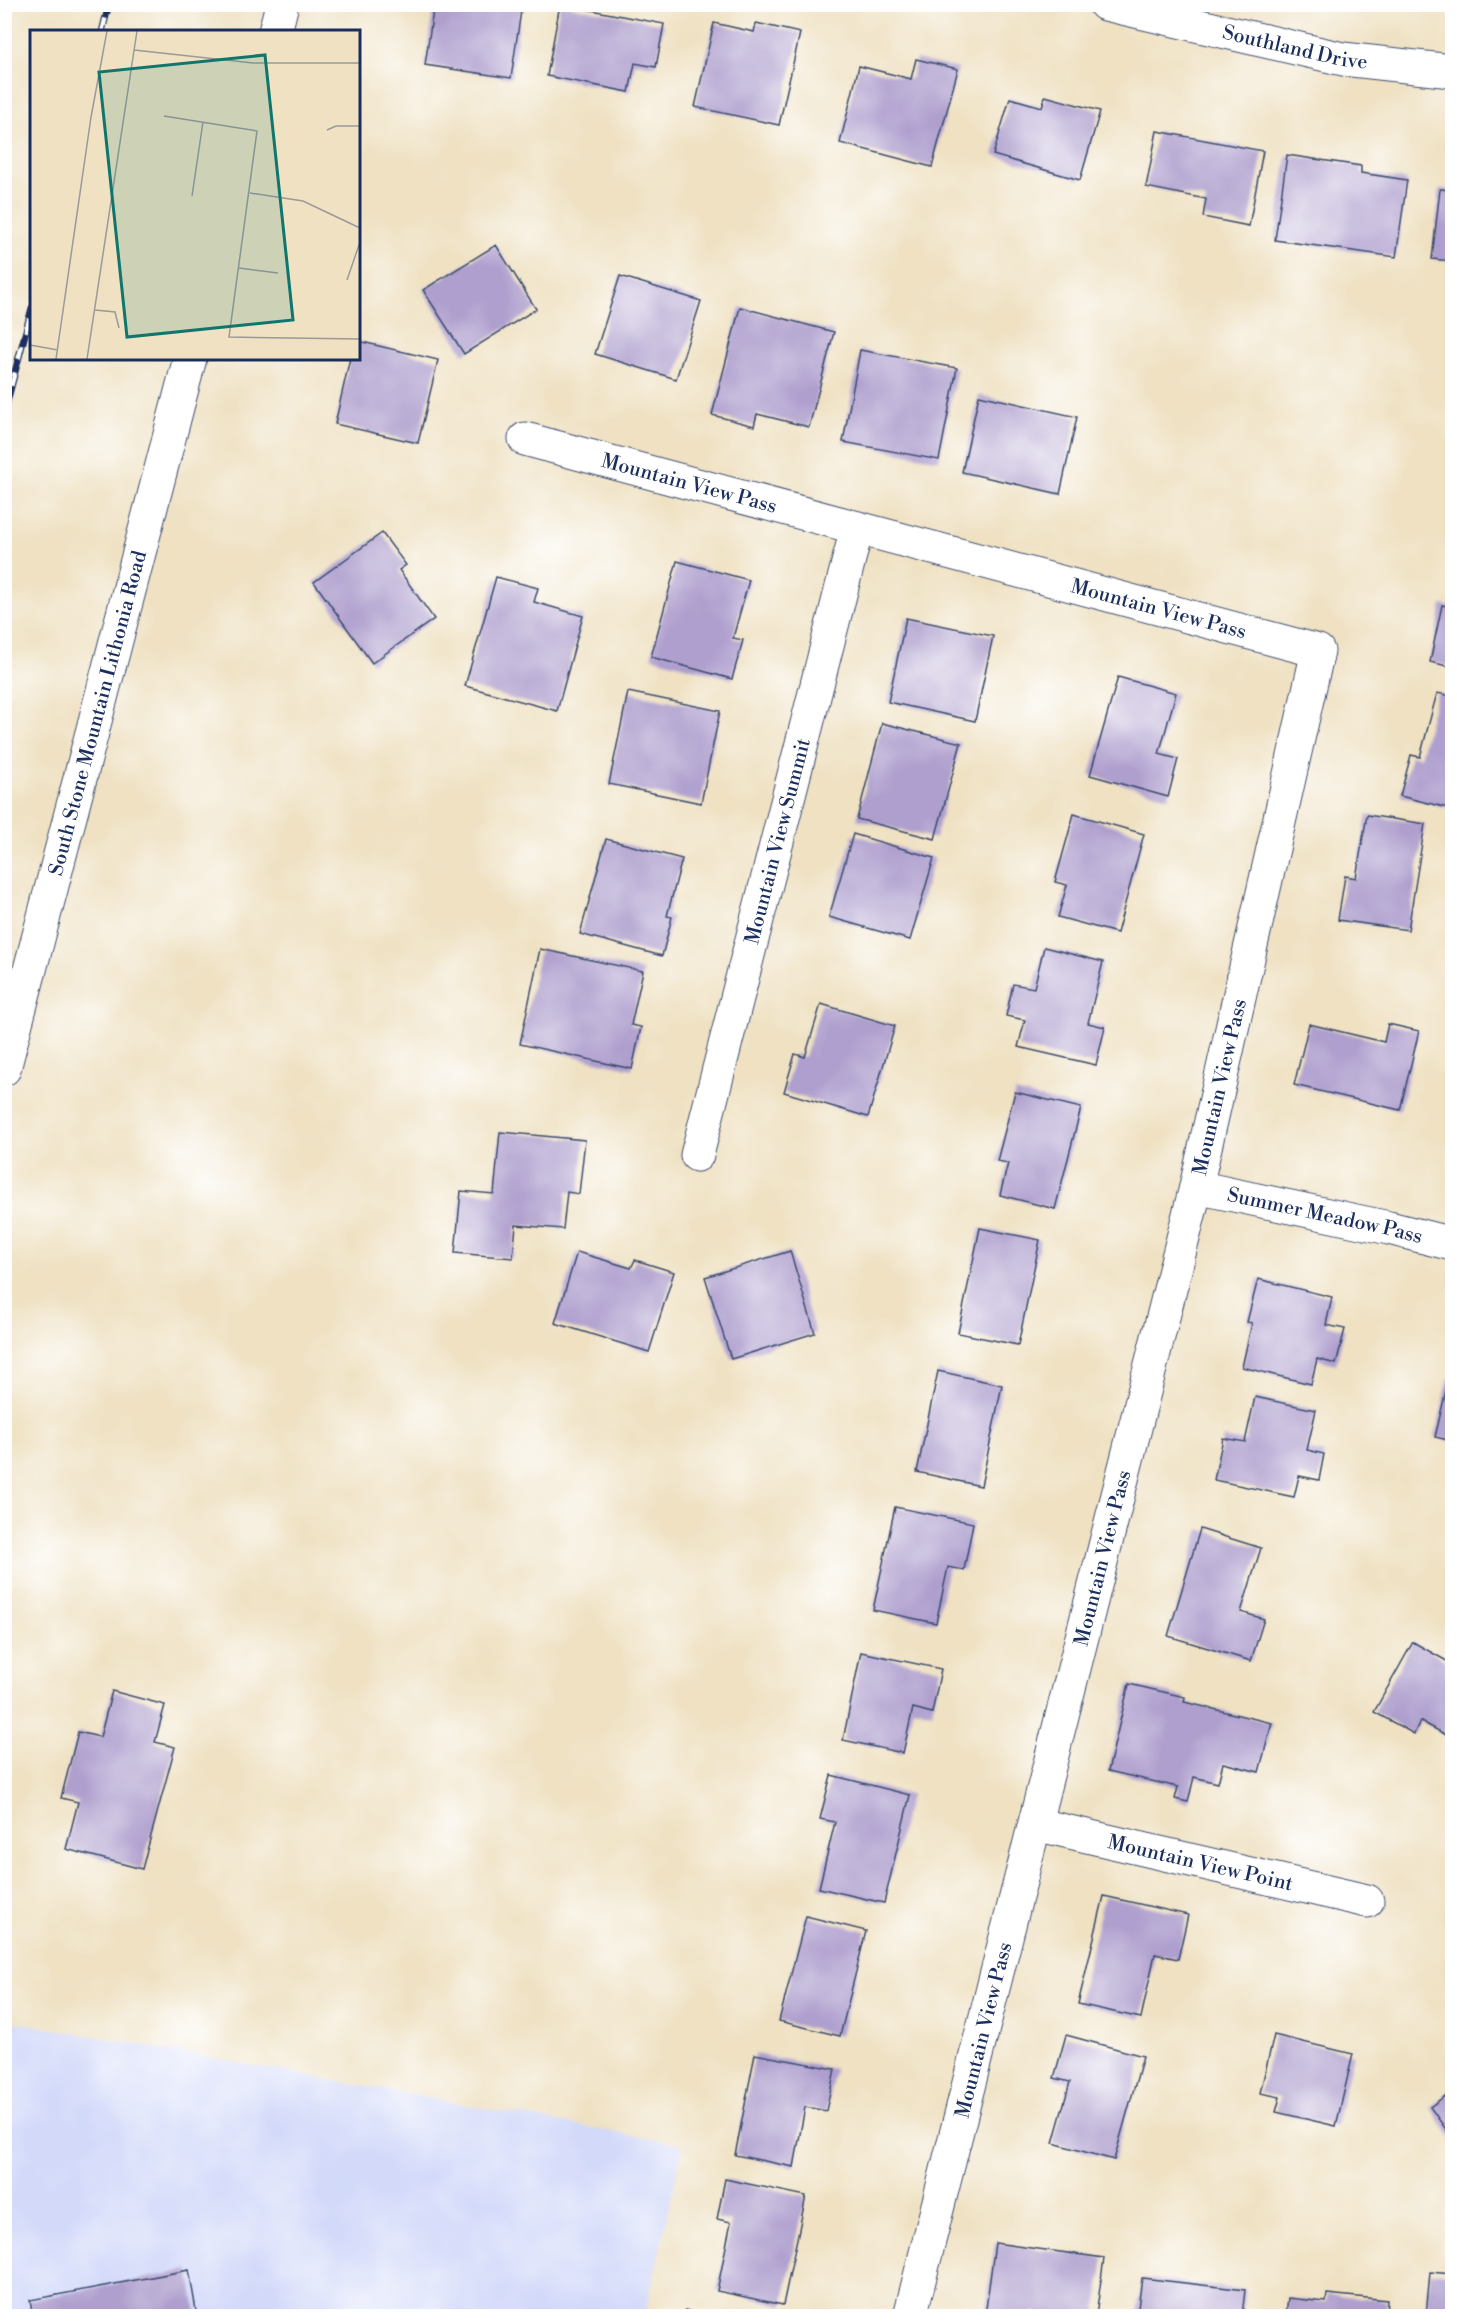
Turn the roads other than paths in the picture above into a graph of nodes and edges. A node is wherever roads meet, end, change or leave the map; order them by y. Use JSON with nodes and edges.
{"nodes":[{"id":1,"x":282,"y":4,"type":"edge"},
{"id":2,"x":1106,"y":4,"type":"edge"},
{"id":3,"x":276,"y":30,"type":"edge"},
{"id":4,"x":1452,"y":71,"type":"edge"},
{"id":5,"x":189,"y":360,"type":"edge"},
{"id":6,"x":525,"y":439,"type":"dead end"},
{"id":7,"x":857,"y":528,"type":"junction"},
{"id":8,"x":4,"y":1069,"type":"edge"},
{"id":9,"x":697,"y":1155,"type":"dead end"},
{"id":10,"x":1196,"y":1187,"type":"junction"},
{"id":11,"x":1452,"y":1244,"type":"edge"},
{"id":12,"x":1035,"y":1824,"type":"junction"},
{"id":13,"x":1367,"y":1901,"type":"dead end"},
{"id":14,"x":910,"y":2316,"type":"edge"}],
"edges":[{"from":1,"to":3,"type":"street"},
{"from":2,"to":4,"type":"street","name":"Southland Drive"},
{"from":5,"to":8,"type":"street","name":"South Stone Mountain Lithonia Road"},
{"from":6,"to":7,"type":"street","name":"Mountain View Pass"},
{"from":7,"to":9,"type":"street","name":"Mountain View Summit"},
{"from":7,"to":10,"type":"street","name":"Mountain View Pass"},
{"from":10,"to":11,"type":"street","name":"Summer Meadow Pass"},
{"from":10,"to":12,"type":"street","name":"Mountain View Pass"},
{"from":12,"to":13,"type":"street","name":"Mountain View Point"},
{"from":12,"to":14,"type":"street","name":"Mountain View Pass"}]}
